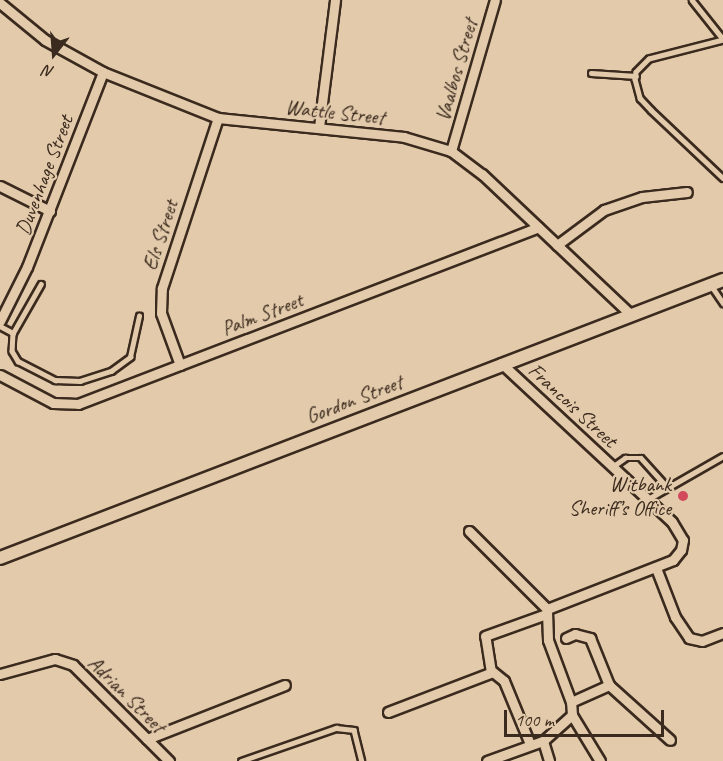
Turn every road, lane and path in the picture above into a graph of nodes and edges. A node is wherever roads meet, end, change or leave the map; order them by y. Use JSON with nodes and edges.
{"nodes":[{"id":1,"x":335,"y":0,"type":"edge"},
{"id":2,"x":495,"y":0,"type":"edge"},
{"id":3,"x":692,"y":0,"type":"edge"},
{"id":4,"x":0,"y":3,"type":"edge"},
{"id":5,"x":723,"y":39,"type":"edge"},
{"id":6,"x":103,"y":72,"type":"junction"},
{"id":7,"x":591,"y":74,"type":"dead end"},
{"id":8,"x":636,"y":76,"type":"junction"},
{"id":9,"x":218,"y":118,"type":"junction"},
{"id":10,"x":319,"y":127,"type":"junction"},
{"id":11,"x":451,"y":151,"type":"junction"},
{"id":12,"x":723,"y":178,"type":"edge"},
{"id":13,"x":0,"y":186,"type":"edge"},
{"id":14,"x":687,"y":192,"type":"dead end"},
{"id":15,"x":50,"y":210,"type":"junction"},
{"id":16,"x":538,"y":227,"type":"junction"},
{"id":17,"x":556,"y":244,"type":"junction"},
{"id":18,"x":717,"y":282,"type":"edge"},
{"id":19,"x":40,"y":284,"type":"dead end"},
{"id":20,"x":723,"y":303,"type":"edge"},
{"id":21,"x":632,"y":315,"type":"junction"},
{"id":22,"x":139,"y":316,"type":"dead end"},
{"id":23,"x":0,"y":321,"type":"edge"},
{"id":24,"x":0,"y":326,"type":"edge"},
{"id":25,"x":13,"y":333,"type":"junction"},
{"id":26,"x":501,"y":363,"type":"junction"},
{"id":27,"x":180,"y":365,"type":"junction"},
{"id":28,"x":0,"y":375,"type":"edge"},
{"id":29,"x":723,"y":456,"type":"edge"},
{"id":30,"x":612,"y":467,"type":"junction"},
{"id":31,"x":667,"y":487,"type":"junction"},
{"id":32,"x":647,"y":499,"type":"junction"},
{"id":33,"x":469,"y":531,"type":"dead end"},
{"id":34,"x":0,"y":558,"type":"edge"},
{"id":35,"x":656,"y":568,"type":"junction"},
{"id":36,"x":546,"y":611,"type":"junction"},
{"id":37,"x":723,"y":633,"type":"edge"},
{"id":38,"x":566,"y":638,"type":"dead end"},
{"id":39,"x":490,"y":672,"type":"junction"},
{"id":40,"x":0,"y":674,"type":"edge"},
{"id":41,"x":285,"y":685,"type":"dead end"},
{"id":42,"x":609,"y":685,"type":"junction"},
{"id":43,"x":571,"y":702,"type":"junction"},
{"id":44,"x":388,"y":712,"type":"dead end"},
{"id":45,"x":572,"y":715,"type":"junction"},
{"id":46,"x":147,"y":739,"type":"junction"},
{"id":47,"x":670,"y":740,"type":"dead end"},
{"id":48,"x":543,"y":741,"type":"junction"},
{"id":49,"x":530,"y":744,"type":"junction"},
{"id":50,"x":169,"y":761,"type":"edge"},
{"id":51,"x":241,"y":761,"type":"edge"},
{"id":52,"x":362,"y":761,"type":"edge"},
{"id":53,"x":487,"y":761,"type":"edge"},
{"id":54,"x":549,"y":761,"type":"edge"},
{"id":55,"x":600,"y":761,"type":"edge"}],
"edges":[{"from":1,"to":10,"type":"street"},
{"from":2,"to":11,"type":"street","name":"Vaalbos Street"},
{"from":3,"to":5,"type":"lane"},
{"from":4,"to":6,"type":"street","name":"Wattle Street"},
{"from":5,"to":8,"type":"lane"},
{"from":6,"to":9,"type":"street","name":"Wattle Street"},
{"from":6,"to":15,"type":"street","name":"Duvenhage Street"},
{"from":7,"to":8,"type":"lane"},
{"from":8,"to":12,"type":"lane"},
{"from":9,"to":10,"type":"street","name":"Wattle Street"},
{"from":9,"to":27,"type":"street","name":"Els Street"},
{"from":10,"to":11,"type":"street","name":"Wattle Street"},
{"from":11,"to":16,"type":"street","name":"Wattle Street"},
{"from":13,"to":15,"type":"street"},
{"from":14,"to":17,"type":"street"},
{"from":15,"to":23,"type":"street","name":"Duvenhage Street"},
{"from":16,"to":17,"type":"street","name":"Wattle Street"},
{"from":16,"to":27,"type":"street","name":"Palm Street"},
{"from":17,"to":21,"type":"street","name":"Wattle Street"},
{"from":18,"to":20,"type":"lane"},
{"from":18,"to":21,"type":"street","name":"Gordon Street"},
{"from":19,"to":25,"type":"lane"},
{"from":21,"to":26,"type":"street","name":"Gordon Street"},
{"from":22,"to":25,"type":"lane"},
{"from":24,"to":25,"type":"lane"},
{"from":26,"to":30,"type":"street","name":"Francois Street"},
{"from":26,"to":34,"type":"street","name":"Gordon Street"},
{"from":27,"to":28,"type":"street","name":"Palm Street"},
{"from":29,"to":31,"type":"lane"},
{"from":30,"to":31,"type":"lane"},
{"from":30,"to":32,"type":"street","name":"Francois Street"},
{"from":31,"to":32,"type":"lane"},
{"from":32,"to":35,"type":"street","name":"Francois Street"},
{"from":33,"to":36,"type":"street"},
{"from":35,"to":36,"type":"street","name":"Francois Street"},
{"from":35,"to":37,"type":"street"},
{"from":36,"to":39,"type":"street","name":"Francois Street"},
{"from":36,"to":43,"type":"street"},
{"from":38,"to":42,"type":"street"},
{"from":39,"to":44,"type":"street"},
{"from":39,"to":49,"type":"street"},
{"from":40,"to":46,"type":"street","name":"Adrian Street"},
{"from":41,"to":46,"type":"street"},
{"from":42,"to":43,"type":"street"},
{"from":42,"to":47,"type":"street"},
{"from":43,"to":45,"type":"street"},
{"from":45,"to":48,"type":"street"},
{"from":45,"to":55,"type":"street"},
{"from":46,"to":50,"type":"street","name":"Adrian Street"},
{"from":48,"to":49,"type":"street"},
{"from":48,"to":54,"type":"street"},
{"from":49,"to":53,"type":"street"},
{"from":51,"to":52,"type":"lane"}]}
